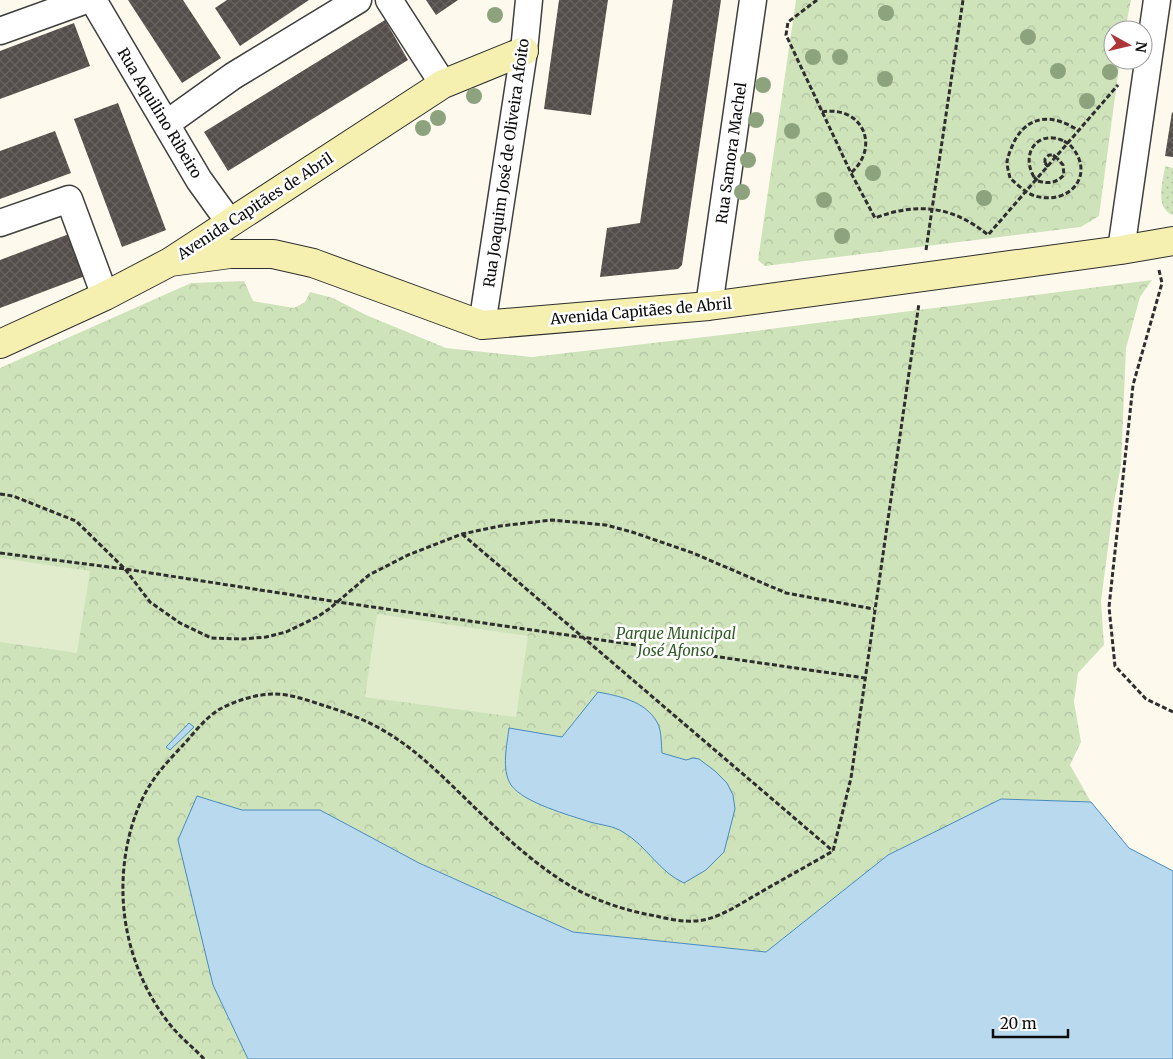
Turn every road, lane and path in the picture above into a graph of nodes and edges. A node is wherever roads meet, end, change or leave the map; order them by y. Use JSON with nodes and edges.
{"nodes":[{"id":1,"x":86,"y":0,"type":"edge"},
{"id":2,"x":93,"y":0,"type":"edge"},
{"id":3,"x":358,"y":0,"type":"edge"},
{"id":4,"x":390,"y":0,"type":"edge"},
{"id":5,"x":529,"y":0,"type":"edge"},
{"id":6,"x":753,"y":0,"type":"edge"},
{"id":7,"x":817,"y":0,"type":"edge"},
{"id":8,"x":963,"y":0,"type":"edge"},
{"id":9,"x":1156,"y":0,"type":"edge"},
{"id":10,"x":0,"y":32,"type":"edge"},
{"id":11,"x":524,"y":51,"type":"junction"},
{"id":12,"x":1121,"y":81,"type":"dead end"},
{"id":13,"x":443,"y":84,"type":"junction"},
{"id":14,"x":822,"y":112,"type":"junction"},
{"id":15,"x":166,"y":124,"type":"junction"},
{"id":16,"x":1079,"y":130,"type":"junction"},
{"id":17,"x":1049,"y":168,"type":"dead end"},
{"id":18,"x":851,"y":173,"type":"junction"},
{"id":19,"x":1026,"y":191,"type":"junction"},
{"id":20,"x":932,"y":209,"type":"junction"},
{"id":21,"x":0,"y":223,"type":"edge"},
{"id":22,"x":230,"y":223,"type":"junction"},
{"id":23,"x":1163,"y":242,"type":"edge"},
{"id":24,"x":1121,"y":250,"type":"junction"},
{"id":25,"x":170,"y":262,"type":"junction"},
{"id":26,"x":923,"y":276,"type":"junction"},
{"id":27,"x":105,"y":296,"type":"junction"},
{"id":28,"x":709,"y":306,"type":"junction"},
{"id":29,"x":482,"y":325,"type":"junction"},
{"id":30,"x":0,"y":344,"type":"edge"},
{"id":31,"x":0,"y":494,"type":"edge"},
{"id":32,"x":462,"y":534,"type":"junction"},
{"id":33,"x":0,"y":553,"type":"edge"},
{"id":34,"x":125,"y":569,"type":"junction"},
{"id":35,"x":338,"y":602,"type":"junction"},
{"id":36,"x":874,"y":609,"type":"junction"},
{"id":37,"x":583,"y":637,"type":"junction"},
{"id":38,"x":865,"y":678,"type":"junction"},
{"id":39,"x":1173,"y":712,"type":"edge"},
{"id":40,"x":833,"y":851,"type":"junction"},
{"id":41,"x":204,"y":1059,"type":"edge"}],
"edges":[{"from":1,"to":10,"type":"street"},
{"from":2,"to":15,"type":"street","name":"Rua Aquilino Ribeiro"},
{"from":3,"to":15,"type":"street"},
{"from":4,"to":13,"type":"street"},
{"from":5,"to":11,"type":"street","name":"Rua Joaquim José de Oliveira Afoito"},
{"from":6,"to":28,"type":"street","name":"Rua Samora Machel"},
{"from":7,"to":14,"type":"path"},
{"from":8,"to":20,"type":"path"},
{"from":9,"to":24,"type":"street"},
{"from":11,"to":13,"type":"street","name":"Avenida Capitães de Abril"},
{"from":11,"to":29,"type":"street","name":"Rua Joaquim José de Oliveira Afoito"},
{"from":12,"to":16,"type":"path"},
{"from":13,"to":22,"type":"street","name":"Avenida Capitães de Abril"},
{"from":14,"to":18,"type":"path"},
{"from":14,"to":18,"type":"path"},
{"from":15,"to":22,"type":"street","name":"Rua Aquilino Ribeiro"},
{"from":16,"to":19,"type":"path"},
{"from":16,"to":19,"type":"path"},
{"from":17,"to":19,"type":"path","bridge":true},
{"from":18,"to":20,"type":"path"},
{"from":19,"to":20,"type":"path"},
{"from":20,"to":26,"type":"path"},
{"from":21,"to":27,"type":"street"},
{"from":22,"to":25,"type":"street","name":"Avenida Capitães de Abril"},
{"from":23,"to":24,"type":"street","name":"Avenida Capitães de Abril"},
{"from":23,"to":39,"type":"path"},
{"from":24,"to":26,"type":"street","name":"Avenida Capitães de Abril"},
{"from":25,"to":27,"type":"street","name":"Avenida Capitães de Abril"},
{"from":25,"to":29,"type":"street","name":"Avenida Capitães de Abril"},
{"from":26,"to":28,"type":"street","name":"Avenida Capitães de Abril"},
{"from":26,"to":36,"type":"path"},
{"from":27,"to":30,"type":"street","name":"Avenida Capitães de Abril"},
{"from":28,"to":29,"type":"street","name":"Avenida Capitães de Abril"},
{"from":31,"to":34,"type":"path"},
{"from":32,"to":35,"type":"path"},
{"from":32,"to":36,"type":"path"},
{"from":32,"to":37,"type":"path"},
{"from":33,"to":34,"type":"path"},
{"from":34,"to":35,"type":"path"},
{"from":34,"to":35,"type":"path"},
{"from":35,"to":37,"type":"path"},
{"from":36,"to":38,"type":"path"},
{"from":37,"to":38,"type":"path"},
{"from":37,"to":40,"type":"path"},
{"from":38,"to":40,"type":"path"},
{"from":40,"to":41,"type":"path"}]}
